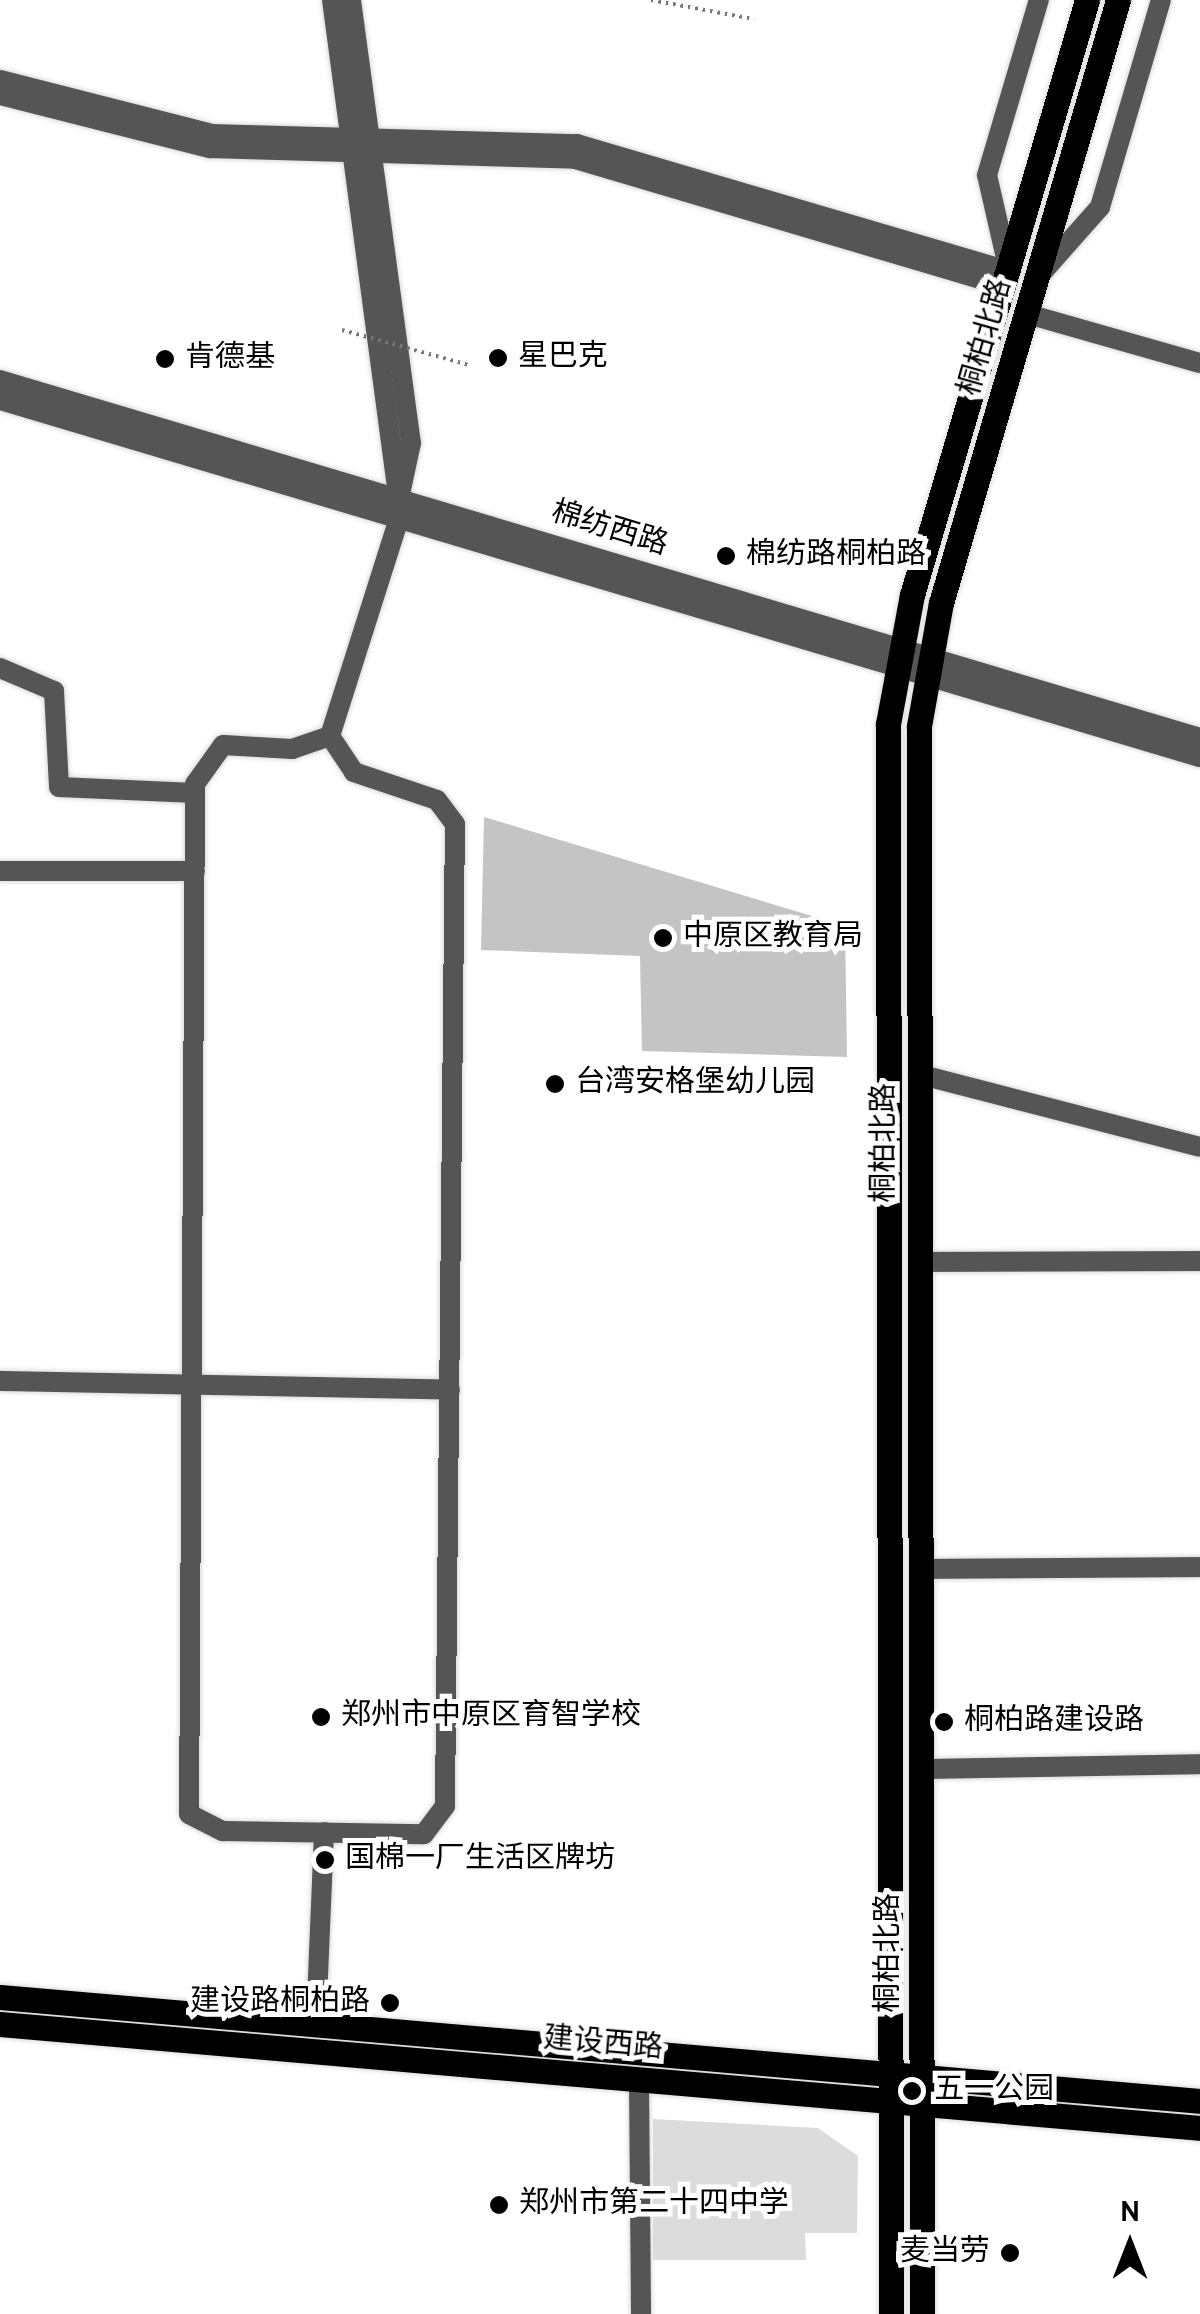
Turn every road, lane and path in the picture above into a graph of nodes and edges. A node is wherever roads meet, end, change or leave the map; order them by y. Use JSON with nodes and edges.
{"nodes":[{"id":1,"x":332,"y":0,"type":"edge"},
{"id":2,"x":351,"y":0,"type":"edge"},
{"id":3,"x":651,"y":0,"type":"edge"},
{"id":4,"x":1040,"y":0,"type":"edge"},
{"id":5,"x":1087,"y":0,"type":"edge"},
{"id":6,"x":1118,"y":0,"type":"edge"},
{"id":7,"x":1160,"y":0,"type":"edge"},
{"id":8,"x":754,"y":19,"type":"dead end"},
{"id":9,"x":0,"y":80,"type":"edge"},
{"id":10,"x":0,"y":95,"type":"edge"},
{"id":11,"x":361,"y":146,"type":"junction"},
{"id":12,"x":1039,"y":276,"type":"junction"},
{"id":13,"x":1007,"y":279,"type":"junction"},
{"id":14,"x":1028,"y":314,"type":"junction"},
{"id":15,"x":342,"y":330,"type":"dead end"},
{"id":16,"x":1200,"y":363,"type":"edge"},
{"id":17,"x":469,"y":365,"type":"dead end"},
{"id":18,"x":0,"y":380,"type":"edge"},
{"id":19,"x":0,"y":400,"type":"edge"},
{"id":20,"x":399,"y":509,"type":"junction"},
{"id":21,"x":899,"y":658,"type":"junction"},
{"id":22,"x":928,"y":666,"type":"junction"},
{"id":23,"x":0,"y":668,"type":"edge"},
{"id":24,"x":330,"y":736,"type":"junction"},
{"id":25,"x":1200,"y":738,"type":"edge"},
{"id":26,"x":1200,"y":757,"type":"edge"},
{"id":27,"x":195,"y":793,"type":"junction"},
{"id":28,"x":194,"y":871,"type":"junction"},
{"id":29,"x":0,"y":872,"type":"edge"},
{"id":30,"x":918,"y":1074,"type":"junction"},
{"id":31,"x":1200,"y":1147,"type":"edge"},
{"id":32,"x":1200,"y":1261,"type":"edge"},
{"id":33,"x":919,"y":1262,"type":"junction"},
{"id":34,"x":0,"y":1381,"type":"edge"},
{"id":35,"x":192,"y":1388,"type":"junction"},
{"id":36,"x":450,"y":1390,"type":"junction"},
{"id":37,"x":1200,"y":1567,"type":"edge"},
{"id":38,"x":920,"y":1570,"type":"junction"},
{"id":39,"x":1200,"y":1764,"type":"edge"},
{"id":40,"x":922,"y":1769,"type":"junction"},
{"id":41,"x":324,"y":1832,"type":"junction"},
{"id":42,"x":0,"y":1997,"type":"edge"},
{"id":43,"x":0,"y":2024,"type":"edge"},
{"id":44,"x":316,"y":2024,"type":"junction"},
{"id":45,"x":892,"y":2075,"type":"junction"},
{"id":46,"x":924,"y":2078,"type":"junction"},
{"id":47,"x":639,"y":2080,"type":"junction"},
{"id":48,"x":1200,"y":2101,"type":"edge"},
{"id":49,"x":892,"y":2102,"type":"junction"},
{"id":50,"x":924,"y":2105,"type":"junction"},
{"id":51,"x":1200,"y":2128,"type":"edge"},
{"id":52,"x":641,"y":2314,"type":"edge"},
{"id":53,"x":891,"y":2314,"type":"edge"},
{"id":54,"x":922,"y":2314,"type":"edge"}],
"edges":[{"from":1,"to":11,"type":"street"},
{"from":2,"to":11,"type":"street"},
{"from":3,"to":8,"type":"path"},
{"from":4,"to":13,"type":"street"},
{"from":5,"to":13,"type":"main road","name":"桐柏北路"},
{"from":6,"to":12,"type":"main road","name":"桐柏北路"},
{"from":7,"to":12,"type":"street"},
{"from":9,"to":11,"type":"street"},
{"from":10,"to":11,"type":"street"},
{"from":11,"to":13,"type":"street"},
{"from":11,"to":20,"type":"street"},
{"from":12,"to":14,"type":"main road","name":"桐柏北路"},
{"from":13,"to":21,"type":"main road","name":"桐柏北路"},
{"from":14,"to":16,"type":"street"},
{"from":14,"to":22,"type":"main road","name":"桐柏北路"},
{"from":15,"to":17,"type":"path","bridge":true},
{"from":18,"to":20,"type":"street","name":"棉纺西路"},
{"from":19,"to":20,"type":"street","name":"棉纺西路"},
{"from":20,"to":21,"type":"street","name":"棉纺西路"},
{"from":20,"to":24,"type":"street"},
{"from":21,"to":22,"type":"street","name":"棉纺西路"},
{"from":21,"to":45,"type":"main road","name":"桐柏北路"},
{"from":22,"to":25,"type":"street","name":"棉纺西路"},
{"from":22,"to":26,"type":"street","name":"棉纺西路"},
{"from":22,"to":30,"type":"main road","name":"桐柏北路"},
{"from":23,"to":27,"type":"street"},
{"from":24,"to":27,"type":"street"},
{"from":24,"to":36,"type":"street"},
{"from":27,"to":28,"type":"street"},
{"from":28,"to":29,"type":"street"},
{"from":28,"to":35,"type":"street"},
{"from":30,"to":31,"type":"street"},
{"from":30,"to":33,"type":"main road","name":"桐柏北路"},
{"from":32,"to":33,"type":"street"},
{"from":33,"to":38,"type":"main road","name":"桐柏北路"},
{"from":34,"to":35,"type":"street"},
{"from":35,"to":36,"type":"street"},
{"from":35,"to":41,"type":"street"},
{"from":36,"to":41,"type":"street"},
{"from":37,"to":38,"type":"street"},
{"from":38,"to":40,"type":"main road","name":"桐柏北路"},
{"from":39,"to":40,"type":"street"},
{"from":40,"to":46,"type":"main road","name":"桐柏北路"},
{"from":41,"to":44,"type":"street"},
{"from":42,"to":44,"type":"main road","name":"建设西路"},
{"from":43,"to":47,"type":"main road","name":"建设西路"},
{"from":44,"to":45,"type":"main road","name":"建设西路"},
{"from":45,"to":46,"type":"main road","name":"建设西路"},
{"from":45,"to":49,"type":"main road","name":"桐柏北路"},
{"from":46,"to":48,"type":"main road","name":"建设西路"},
{"from":46,"to":50,"type":"main road","name":"桐柏北路"},
{"from":47,"to":49,"type":"main road","name":"建设西路"},
{"from":47,"to":52,"type":"street"},
{"from":49,"to":50,"type":"main road","name":"建设西路"},
{"from":49,"to":53,"type":"main road","name":"桐柏北路"},
{"from":50,"to":51,"type":"main road","name":"建设西路"},
{"from":50,"to":54,"type":"main road","name":"桐柏北路"}]}
